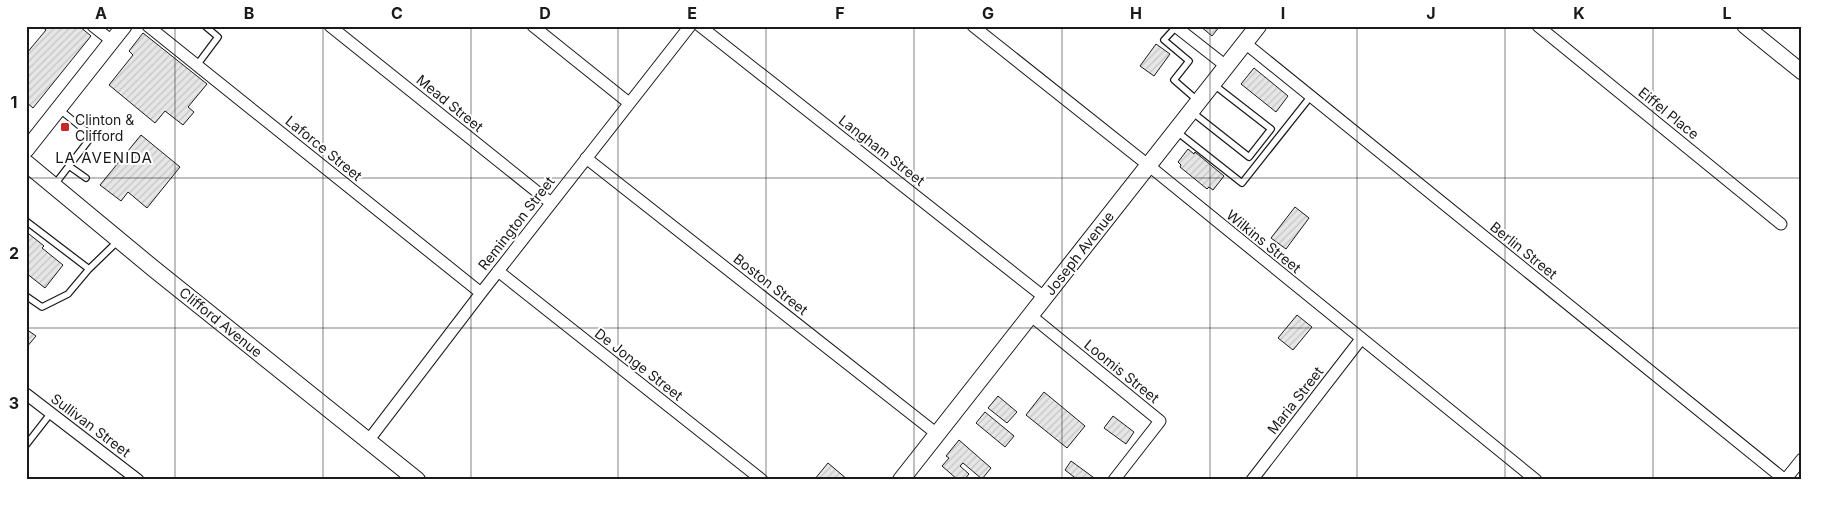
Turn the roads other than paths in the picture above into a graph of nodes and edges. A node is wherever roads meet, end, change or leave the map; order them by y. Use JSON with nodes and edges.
{"nodes":[{"id":1,"x":93,"y":26,"type":"edge"},
{"id":2,"x":124,"y":26,"type":"edge"},
{"id":3,"x":148,"y":26,"type":"edge"},
{"id":4,"x":204,"y":26,"type":"edge"},
{"id":5,"x":330,"y":26,"type":"edge"},
{"id":6,"x":533,"y":26,"type":"edge"},
{"id":7,"x":690,"y":26,"type":"edge"},
{"id":8,"x":700,"y":26,"type":"edge"},
{"id":9,"x":973,"y":26,"type":"edge"},
{"id":10,"x":1176,"y":26,"type":"edge"},
{"id":11,"x":1258,"y":26,"type":"edge"},
{"id":12,"x":1538,"y":26,"type":"edge"},
{"id":13,"x":1745,"y":26,"type":"edge"},
{"id":14,"x":112,"y":41,"type":"junction"},
{"id":15,"x":1245,"y":43,"type":"junction"},
{"id":16,"x":197,"y":65,"type":"junction"},
{"id":17,"x":1226,"y":66,"type":"junction"},
{"id":18,"x":1802,"y":72,"type":"edge"},
{"id":19,"x":1212,"y":84,"type":"junction"},
{"id":20,"x":1311,"y":96,"type":"junction"},
{"id":21,"x":629,"y":104,"type":"junction"},
{"id":22,"x":1195,"y":106,"type":"junction"},
{"id":23,"x":58,"y":109,"type":"junction"},
{"id":24,"x":1175,"y":131,"type":"junction"},
{"id":25,"x":26,"y":150,"type":"edge"},
{"id":26,"x":586,"y":158,"type":"junction"},
{"id":27,"x":26,"y":163,"type":"edge"},
{"id":28,"x":1148,"y":165,"type":"junction"},
{"id":29,"x":69,"y":166,"type":"junction"},
{"id":30,"x":86,"y":178,"type":"dead end"},
{"id":31,"x":54,"y":186,"type":"junction"},
{"id":32,"x":551,"y":203,"type":"junction"},
{"id":33,"x":26,"y":221,"type":"edge"},
{"id":34,"x":1781,"y":224,"type":"dead end"},
{"id":35,"x":120,"y":240,"type":"junction"},
{"id":36,"x":89,"y":269,"type":"junction"},
{"id":37,"x":498,"y":272,"type":"junction"},
{"id":38,"x":481,"y":293,"type":"junction"},
{"id":39,"x":26,"y":296,"type":"edge"},
{"id":40,"x":1044,"y":297,"type":"junction"},
{"id":41,"x":1030,"y":315,"type":"junction"},
{"id":42,"x":1361,"y":339,"type":"junction"},
{"id":43,"x":26,"y":394,"type":"edge"},
{"id":44,"x":51,"y":413,"type":"junction"},
{"id":45,"x":937,"y":434,"type":"junction"},
{"id":46,"x":368,"y":441,"type":"junction"},
{"id":47,"x":26,"y":445,"type":"edge"},
{"id":48,"x":1802,"y":459,"type":"edge"},
{"id":49,"x":1531,"y":478,"type":"edge"},
{"id":50,"x":138,"y":480,"type":"edge"},
{"id":51,"x":417,"y":480,"type":"edge"},
{"id":52,"x":762,"y":480,"type":"edge"},
{"id":53,"x":901,"y":480,"type":"edge"},
{"id":54,"x":1114,"y":480,"type":"edge"},
{"id":55,"x":1252,"y":480,"type":"edge"},
{"id":56,"x":1785,"y":480,"type":"edge"}],
"edges":[{"from":1,"to":14,"type":"street"},
{"from":2,"to":14,"type":"street"},
{"from":3,"to":16,"type":"street","name":"Laforce Street"},
{"from":4,"to":16,"type":"lane"},
{"from":5,"to":32,"type":"street","name":"Mead Street"},
{"from":6,"to":21,"type":"street"},
{"from":7,"to":21,"type":"street","name":"Remington Street"},
{"from":8,"to":40,"type":"street","name":"Langham Street"},
{"from":9,"to":28,"type":"street","name":"Wilkins Street"},
{"from":10,"to":17,"type":"street"},
{"from":10,"to":22,"type":"lane"},
{"from":11,"to":15,"type":"main road","name":"Joseph Avenue"},
{"from":12,"to":34,"type":"street","name":"Eiffel Place"},
{"from":13,"to":18,"type":"street"},
{"from":14,"to":23,"type":"street"},
{"from":15,"to":17,"type":"main road","name":"Joseph Avenue"},
{"from":15,"to":20,"type":"street","name":"Berlin Street"},
{"from":16,"to":38,"type":"street","name":"Laforce Street"},
{"from":17,"to":19,"type":"main road","name":"Joseph Avenue"},
{"from":19,"to":22,"type":"main road","name":"Joseph Avenue"},
{"from":19,"to":22,"type":"lane"},
{"from":20,"to":24,"type":"lane"},
{"from":20,"to":56,"type":"street","name":"Berlin Street"},
{"from":21,"to":26,"type":"street","name":"Remington Street"},
{"from":22,"to":24,"type":"main road","name":"Joseph Avenue"},
{"from":23,"to":25,"type":"street"},
{"from":23,"to":29,"type":"lane"},
{"from":24,"to":28,"type":"main road","name":"Joseph Avenue"},
{"from":26,"to":32,"type":"street","name":"Remington Street"},
{"from":26,"to":45,"type":"street","name":"Boston Street"},
{"from":27,"to":31,"type":"main road","name":"Clifford Avenue"},
{"from":28,"to":40,"type":"main road","name":"Joseph Avenue"},
{"from":28,"to":42,"type":"street","name":"Wilkins Street"},
{"from":29,"to":30,"type":"lane"},
{"from":29,"to":31,"type":"lane"},
{"from":31,"to":35,"type":"main road","name":"Clifford Avenue"},
{"from":32,"to":37,"type":"street","name":"Remington Street"},
{"from":33,"to":36,"type":"lane"},
{"from":35,"to":36,"type":"lane"},
{"from":35,"to":46,"type":"main road","name":"Clifford Avenue"},
{"from":36,"to":39,"type":"lane"},
{"from":37,"to":38,"type":"street","name":"Remington Street"},
{"from":37,"to":52,"type":"street","name":"De Jonge Street"},
{"from":38,"to":46,"type":"street","name":"Remington Street"},
{"from":40,"to":41,"type":"main road","name":"Joseph Avenue"},
{"from":41,"to":45,"type":"main road","name":"Joseph Avenue"},
{"from":41,"to":54,"type":"street","name":"Loomis Street"},
{"from":42,"to":49,"type":"street","name":"Wilkins Street"},
{"from":42,"to":55,"type":"street","name":"Maria Street"},
{"from":43,"to":44,"type":"street","name":"Sullivan Street"},
{"from":44,"to":47,"type":"lane"},
{"from":44,"to":50,"type":"street","name":"Sullivan Street"},
{"from":45,"to":53,"type":"main road","name":"Joseph Avenue"},
{"from":46,"to":51,"type":"main road","name":"Clifford Avenue"},
{"from":48,"to":56,"type":"street"}]}
